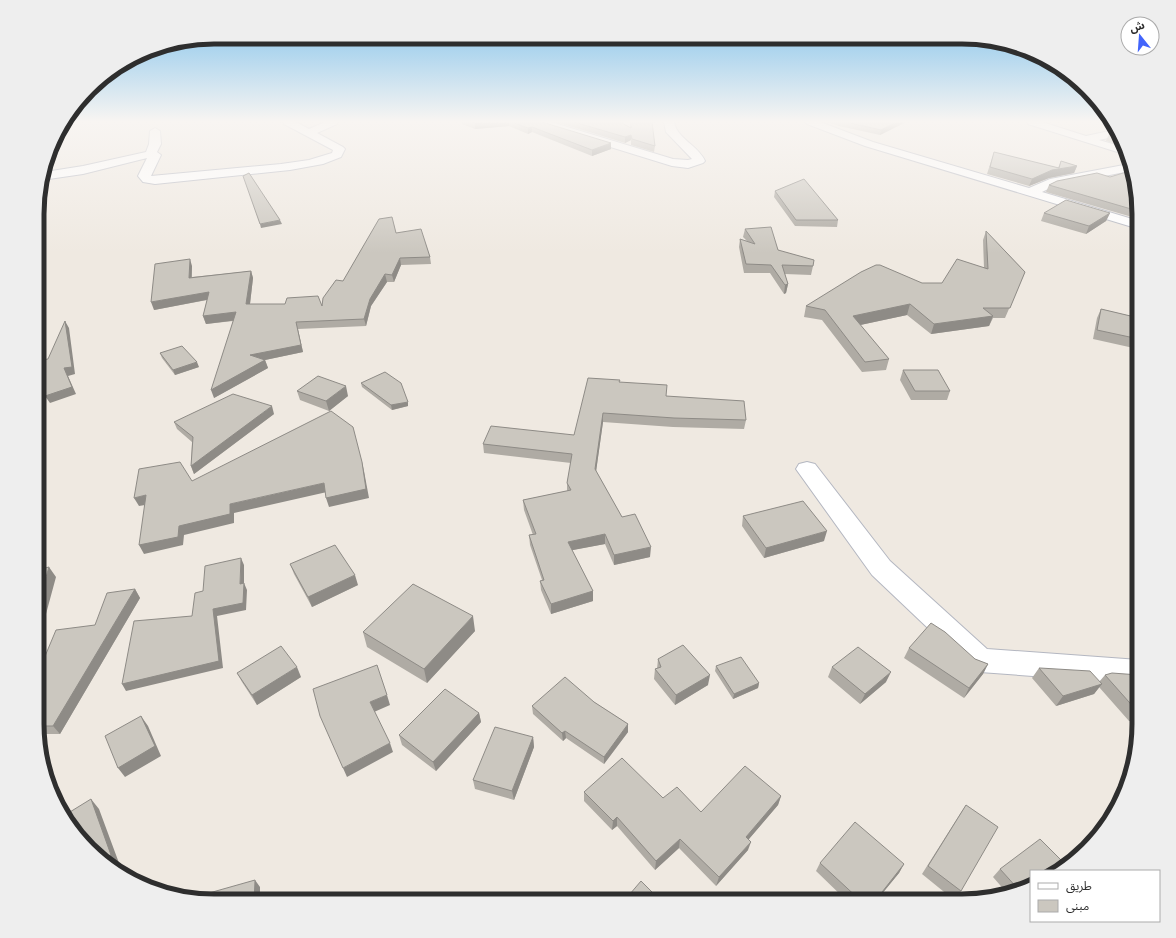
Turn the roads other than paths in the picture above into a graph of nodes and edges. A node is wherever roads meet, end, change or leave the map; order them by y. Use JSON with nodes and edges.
{"nodes":[{"id":1,"x":101,"y":166,"type":"edge"},
{"id":2,"x":149,"y":166,"type":"edge"},
{"id":3,"x":298,"y":166,"type":"edge"},
{"id":4,"x":942,"y":166,"type":"edge"},
{"id":5,"x":1125,"y":168,"type":"edge"},
{"id":6,"x":49,"y":175,"type":"edge"},
{"id":7,"x":1031,"y":192,"type":"junction"},
{"id":8,"x":1132,"y":224,"type":"edge"},
{"id":9,"x":807,"y":469,"type":"dead end"},
{"id":10,"x":1132,"y":671,"type":"edge"}],
"edges":[{"from":1,"to":6,"type":"street"},
{"from":2,"to":3,"type":"street"},
{"from":4,"to":7,"type":"street"},
{"from":5,"to":7,"type":"street"},
{"from":7,"to":8,"type":"street"},
{"from":9,"to":10,"type":"street"}]}
